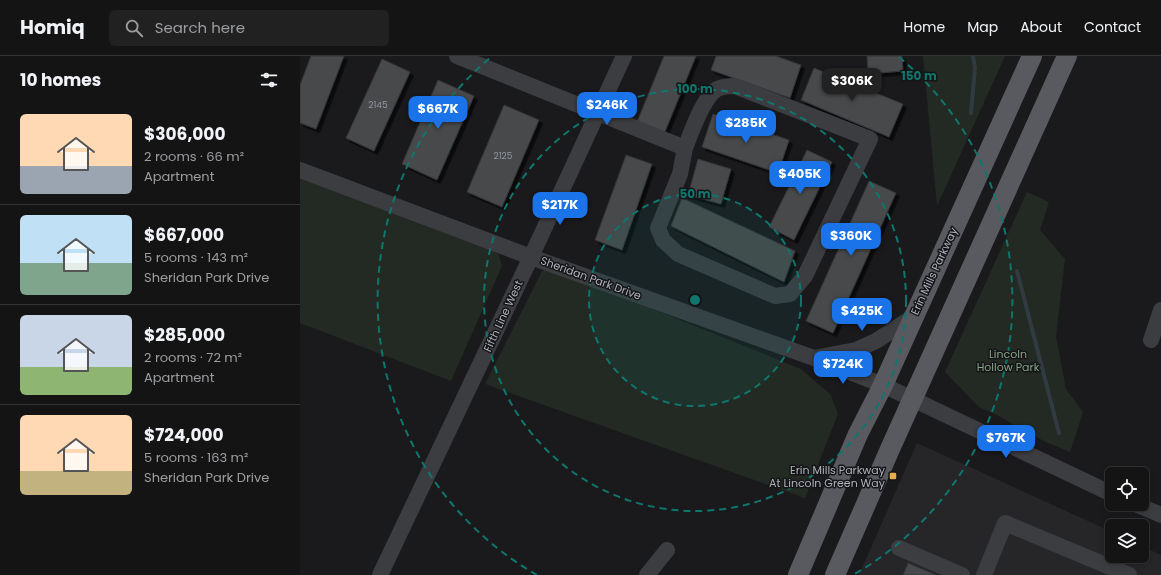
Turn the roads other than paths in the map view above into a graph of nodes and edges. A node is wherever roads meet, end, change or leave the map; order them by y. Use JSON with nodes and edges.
{"nodes":[{"id":1,"x":457,"y":56,"type":"edge"},
{"id":2,"x":624,"y":56,"type":"edge"},
{"id":3,"x":1032,"y":56,"type":"edge"},
{"id":4,"x":1067,"y":56,"type":"edge"},
{"id":5,"x":598,"y":113,"type":"junction"},
{"id":6,"x":684,"y":148,"type":"junction"},
{"id":7,"x":300,"y":170,"type":"edge"},
{"id":8,"x":531,"y":257,"type":"junction"},
{"id":9,"x":1161,"y":310,"type":"edge"},
{"id":10,"x":913,"y":317,"type":"junction"},
{"id":11,"x":1151,"y":340,"type":"dead end"},
{"id":12,"x":814,"y":358,"type":"junction"},
{"id":13,"x":883,"y":385,"type":"junction"},
{"id":14,"x":913,"y":398,"type":"junction"},
{"id":15,"x":1105,"y":491,"type":"edge"},
{"id":16,"x":1149,"y":510,"type":"edge"},
{"id":17,"x":1161,"y":515,"type":"edge"},
{"id":18,"x":899,"y":548,"type":"dead end"},
{"id":19,"x":667,"y":550,"type":"dead end"},
{"id":20,"x":380,"y":575,"type":"edge"},
{"id":21,"x":647,"y":575,"type":"edge"},
{"id":22,"x":798,"y":575,"type":"edge"},
{"id":23,"x":835,"y":575,"type":"edge"},
{"id":24,"x":962,"y":575,"type":"edge"},
{"id":25,"x":984,"y":575,"type":"edge"},
{"id":26,"x":1129,"y":575,"type":"edge"}],
"edges":[{"from":1,"to":5,"type":"street"},
{"from":2,"to":5,"type":"street","name":"Fifth Line West"},
{"from":3,"to":10,"type":"main road","name":"Erin Mills Parkway"},
{"from":4,"to":14,"type":"main road"},
{"from":5,"to":6,"type":"street"},
{"from":5,"to":8,"type":"street","name":"Fifth Line West"},
{"from":6,"to":6,"type":"street"},
{"from":7,"to":8,"type":"street","name":"Sheridan Park Drive"},
{"from":8,"to":12,"type":"street","name":"Sheridan Park Drive"},
{"from":8,"to":20,"type":"street","name":"Fifth Line West"},
{"from":9,"to":11,"type":"street"},
{"from":10,"to":12,"type":"street"},
{"from":10,"to":13,"type":"main road","name":"Erin Mills Parkway"},
{"from":12,"to":13,"type":"street","name":"Sheridan Park Drive"},
{"from":13,"to":14,"type":"street","name":"Sheridan Park Drive"},
{"from":13,"to":22,"type":"main road","name":"Erin Mills Parkway"},
{"from":14,"to":15,"type":"street","name":"Sheridan Park Drive"},
{"from":14,"to":23,"type":"main road"},
{"from":16,"to":17,"type":"street"},
{"from":18,"to":24,"type":"street"},
{"from":19,"to":21,"type":"street"},
{"from":25,"to":26,"type":"street"}]}
